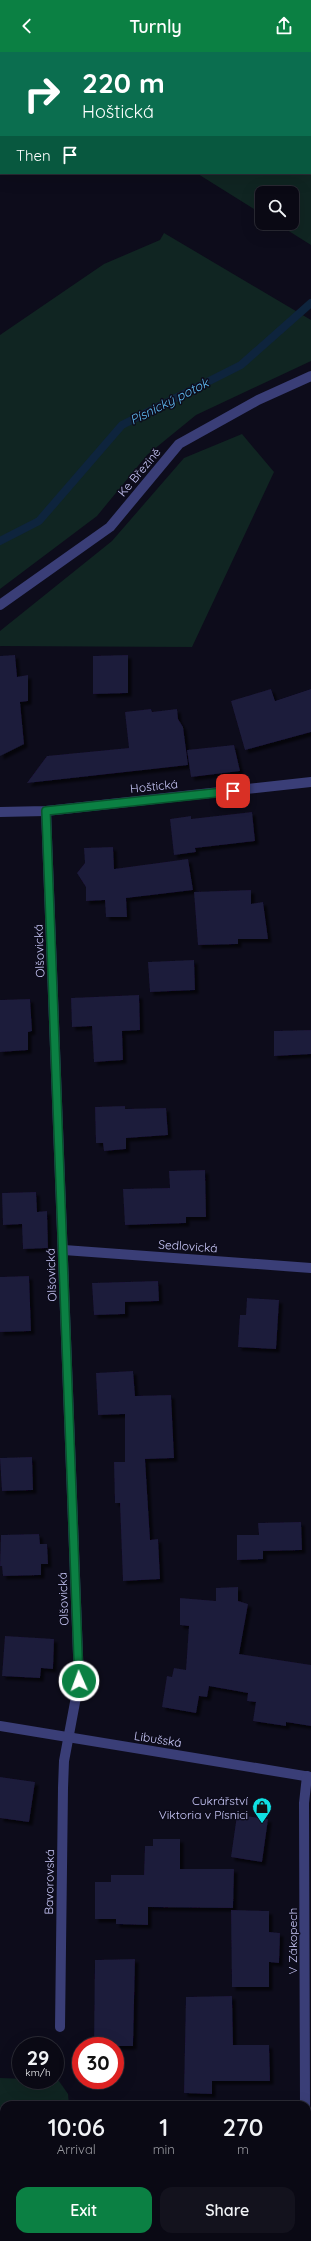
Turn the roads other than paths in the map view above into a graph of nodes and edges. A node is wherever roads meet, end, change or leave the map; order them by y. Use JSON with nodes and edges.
{"nodes":[{"id":1,"x":311,"y":376,"type":"edge"},
{"id":2,"x":0,"y":605,"type":"edge"},
{"id":3,"x":311,"y":782,"type":"edge"},
{"id":4,"x":46,"y":811,"type":"junction"},
{"id":5,"x":0,"y":812,"type":"edge"},
{"id":6,"x":64,"y":1250,"type":"junction"},
{"id":7,"x":311,"y":1268,"type":"edge"},
{"id":8,"x":0,"y":1726,"type":"edge"},
{"id":9,"x":69,"y":1737,"type":"junction"},
{"id":10,"x":309,"y":1777,"type":"edge"},
{"id":11,"x":60,"y":2027,"type":"dead end"},
{"id":12,"x":305,"y":2101,"type":"edge"}],
"edges":[{"from":1,"to":2,"type":"street","name":"Ke Březině"},
{"from":3,"to":4,"type":"street","name":"Hoštická"},
{"from":4,"to":5,"type":"street","name":"Hoštická"},
{"from":4,"to":6,"type":"street","name":"Olšovická"},
{"from":6,"to":7,"type":"street","name":"Sedlovická"},
{"from":6,"to":9,"type":"street","name":"Olšovická"},
{"from":8,"to":9,"type":"street","name":"Libušská"},
{"from":9,"to":10,"type":"street","name":"Libušská"},
{"from":9,"to":11,"type":"street","name":"Bavorovská"},
{"from":10,"to":12,"type":"street","name":"V Zákopech"}]}
